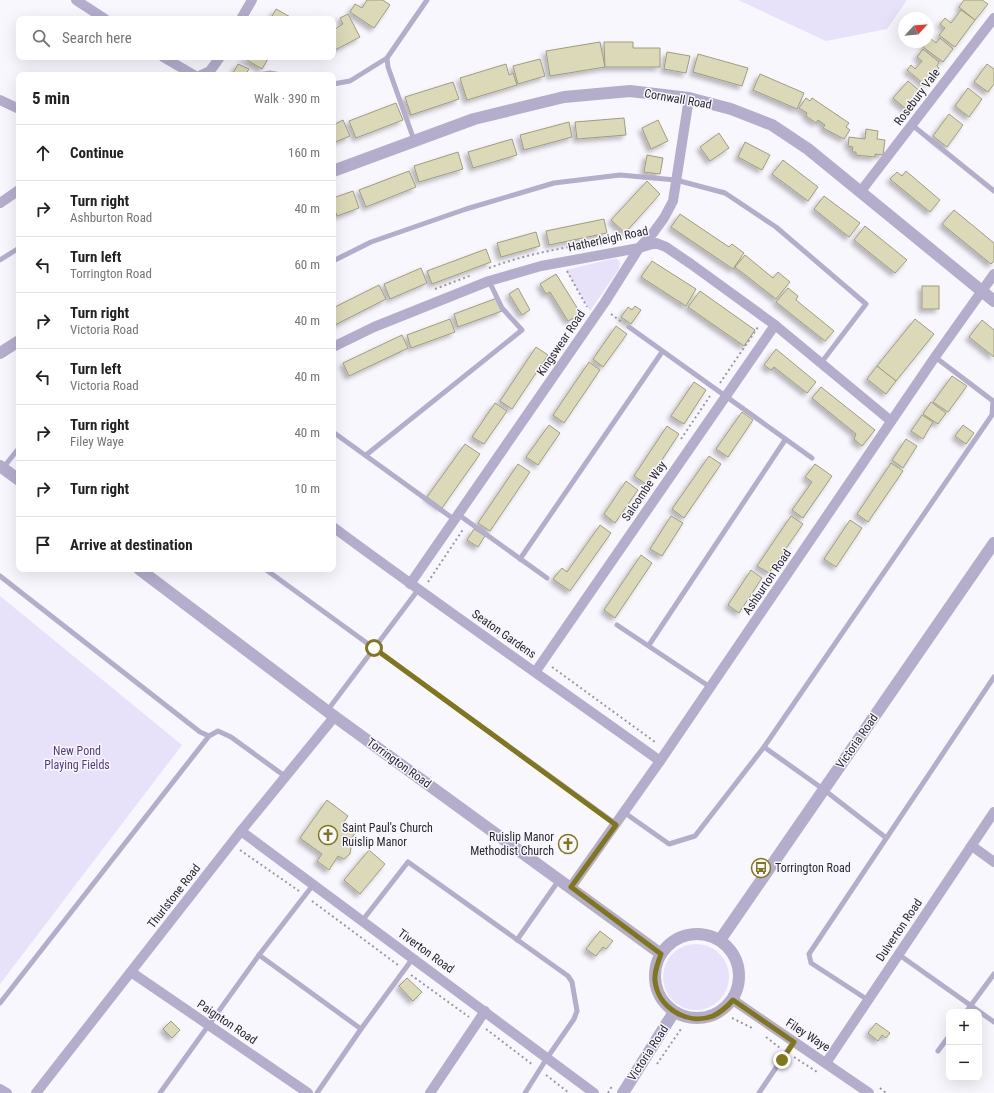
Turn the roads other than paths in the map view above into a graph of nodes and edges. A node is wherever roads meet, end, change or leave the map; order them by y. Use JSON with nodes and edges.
{"nodes":[{"id":1,"x":76,"y":0,"type":"edge"},
{"id":2,"x":252,"y":0,"type":"edge"},
{"id":3,"x":427,"y":0,"type":"edge"},
{"id":4,"x":100,"y":16,"type":"edge"},
{"id":5,"x":243,"y":16,"type":"edge"},
{"id":6,"x":994,"y":18,"type":"edge"},
{"id":7,"x":387,"y":58,"type":"junction"},
{"id":8,"x":168,"y":60,"type":"edge"},
{"id":9,"x":218,"y":60,"type":"edge"},
{"id":10,"x":186,"y":72,"type":"edge"},
{"id":11,"x":208,"y":72,"type":"edge"},
{"id":12,"x":336,"y":83,"type":"edge"},
{"id":13,"x":689,"y":98,"type":"junction"},
{"id":14,"x":0,"y":100,"type":"edge"},
{"id":15,"x":16,"y":108,"type":"edge"},
{"id":16,"x":912,"y":124,"type":"junction"},
{"id":17,"x":414,"y":140,"type":"junction"},
{"id":18,"x":336,"y":170,"type":"edge"},
{"id":19,"x":676,"y":180,"type":"junction"},
{"id":20,"x":861,"y":191,"type":"junction"},
{"id":21,"x":994,"y":191,"type":"edge"},
{"id":22,"x":16,"y":192,"type":"edge"},
{"id":23,"x":0,"y":203,"type":"edge"},
{"id":24,"x":639,"y":248,"type":"junction"},
{"id":25,"x":16,"y":250,"type":"edge"},
{"id":26,"x":0,"y":260,"type":"edge"},
{"id":27,"x":336,"y":260,"type":"edge"},
{"id":28,"x":994,"y":274,"type":"edge"},
{"id":29,"x":489,"y":281,"type":"junction"},
{"id":30,"x":981,"y":291,"type":"junction"},
{"id":31,"x":994,"y":301,"type":"edge"},
{"id":32,"x":775,"y":325,"type":"junction"},
{"id":33,"x":629,"y":327,"type":"road end"},
{"id":34,"x":16,"y":343,"type":"edge"},
{"id":35,"x":336,"y":346,"type":"edge"},
{"id":36,"x":662,"y":352,"type":"junction"},
{"id":37,"x":0,"y":353,"type":"edge"},
{"id":38,"x":935,"y":357,"type":"junction"},
{"id":39,"x":821,"y":363,"type":"junction"},
{"id":40,"x":725,"y":395,"type":"junction"},
{"id":41,"x":891,"y":421,"type":"junction"},
{"id":42,"x":336,"y":434,"type":"edge"},
{"id":43,"x":786,"y":440,"type":"junction"},
{"id":44,"x":16,"y":451,"type":"edge"},
{"id":45,"x":366,"y":455,"type":"junction"},
{"id":46,"x":812,"y":458,"type":"dead end"},
{"id":47,"x":2,"y":467,"type":"edge"},
{"id":48,"x":16,"y":478,"type":"edge"},
{"id":49,"x":457,"y":517,"type":"junction"},
{"id":50,"x":336,"y":529,"type":"edge"},
{"id":51,"x":994,"y":543,"type":"edge"},
{"id":52,"x":520,"y":559,"type":"junction"},
{"id":53,"x":143,"y":572,"type":"edge"},
{"id":54,"x":269,"y":572,"type":"edge"},
{"id":55,"x":0,"y":576,"type":"edge"},
{"id":56,"x":547,"y":578,"type":"dead end"},
{"id":57,"x":414,"y":587,"type":"junction"},
{"id":58,"x":617,"y":625,"type":"dead end"},
{"id":59,"x":649,"y":645,"type":"junction"},
{"id":60,"x":374,"y":648,"type":"junction"},
{"id":61,"x":536,"y":672,"type":"junction"},
{"id":62,"x":994,"y":677,"type":"edge"},
{"id":63,"x":710,"y":687,"type":"junction"},
{"id":64,"x":331,"y":713,"type":"junction"},
{"id":65,"x":209,"y":736,"type":"junction"},
{"id":66,"x":764,"y":747,"type":"junction"},
{"id":67,"x":660,"y":761,"type":"junction"},
{"id":68,"x":286,"y":778,"type":"junction"},
{"id":69,"x":823,"y":789,"type":"junction"},
{"id":70,"x":994,"y":812,"type":"edge"},
{"id":71,"x":624,"y":813,"type":"junction"},
{"id":72,"x":616,"y":825,"type":"junction"},
{"id":73,"x":241,"y":831,"type":"junction"},
{"id":74,"x":885,"y":837,"type":"junction"},
{"id":75,"x":972,"y":846,"type":"junction"},
{"id":76,"x":994,"y":862,"type":"edge"},
{"id":77,"x":560,"y":879,"type":"junction"},
{"id":78,"x":313,"y":885,"type":"junction"},
{"id":79,"x":571,"y":887,"type":"junction"},
{"id":80,"x":362,"y":921,"type":"junction"},
{"id":81,"x":517,"y":940,"type":"junction"},
{"id":82,"x":720,"y":940,"type":"junction"},
{"id":83,"x":661,"y":954,"type":"junction"},
{"id":84,"x":898,"y":954,"type":"junction"},
{"id":85,"x":259,"y":955,"type":"junction"},
{"id":86,"x":413,"y":958,"type":"junction"},
{"id":87,"x":131,"y":972,"type":"junction"},
{"id":88,"x":994,"y":974,"type":"edge"},
{"id":89,"x":733,"y":1000,"type":"junction"},
{"id":90,"x":868,"y":1000,"type":"junction"},
{"id":91,"x":0,"y":1003,"type":"edge"},
{"id":92,"x":972,"y":1005,"type":"junction"},
{"id":93,"x":969,"y":1009,"type":"edge"},
{"id":94,"x":485,"y":1011,"type":"junction"},
{"id":95,"x":674,"y":1012,"type":"junction"},
{"id":96,"x":994,"y":1022,"type":"edge"},
{"id":97,"x":208,"y":1025,"type":"junction"},
{"id":98,"x":361,"y":1029,"type":"junction"},
{"id":99,"x":946,"y":1040,"type":"edge"},
{"id":100,"x":794,"y":1042,"type":"junction"},
{"id":101,"x":938,"y":1050,"type":"dead end"},
{"id":102,"x":546,"y":1058,"type":"junction"},
{"id":103,"x":826,"y":1063,"type":"junction"},
{"id":104,"x":0,"y":1089,"type":"edge"},
{"id":105,"x":6,"y":1093,"type":"edge"},
{"id":106,"x":36,"y":1093,"type":"edge"},
{"id":107,"x":160,"y":1093,"type":"edge"},
{"id":108,"x":308,"y":1093,"type":"edge"},
{"id":109,"x":317,"y":1093,"type":"edge"},
{"id":110,"x":430,"y":1093,"type":"edge"},
{"id":111,"x":525,"y":1093,"type":"edge"},
{"id":112,"x":594,"y":1093,"type":"edge"},
{"id":113,"x":623,"y":1093,"type":"edge"},
{"id":114,"x":759,"y":1093,"type":"edge"},
{"id":115,"x":869,"y":1093,"type":"edge"}],
"edges":[{"from":1,"to":4,"type":"street"},
{"from":2,"to":5,"type":"street"},
{"from":3,"to":7,"type":"lane"},
{"from":6,"to":16,"type":"street","name":"Rosebury Vale"},
{"from":7,"to":12,"type":"lane"},
{"from":7,"to":17,"type":"lane"},
{"from":8,"to":10,"type":"street"},
{"from":9,"to":11,"type":"street"},
{"from":13,"to":17,"type":"street","name":"Cornwall Road"},
{"from":13,"to":19,"type":"street","name":"Kingswear Road"},
{"from":13,"to":20,"type":"street","name":"Cornwall Road"},
{"from":14,"to":15,"type":"street"},
{"from":16,"to":20,"type":"street","name":"Rosebury Vale"},
{"from":16,"to":21,"type":"lane"},
{"from":17,"to":18,"type":"street","name":"Cornwall Road"},
{"from":19,"to":24,"type":"street","name":"Kingswear Road"},
{"from":19,"to":27,"type":"lane"},
{"from":19,"to":39,"type":"lane"},
{"from":20,"to":30,"type":"street","name":"Cornwall Road"},
{"from":22,"to":23,"type":"street"},
{"from":24,"to":29,"type":"street","name":"Hatherleigh Road"},
{"from":24,"to":32,"type":"street","name":"Hatherleigh Road"},
{"from":24,"to":49,"type":"street","name":"Kingswear Road"},
{"from":25,"to":26,"type":"lane"},
{"from":28,"to":30,"type":"street","name":"Ashburton Road"},
{"from":29,"to":35,"type":"street","name":"Hatherleigh Road"},
{"from":29,"to":45,"type":"lane"},
{"from":30,"to":31,"type":"street","name":"Cornwall Road"},
{"from":30,"to":38,"type":"street","name":"Ashburton Road"},
{"from":32,"to":39,"type":"street","name":"Hatherleigh Road"},
{"from":32,"to":40,"type":"street","name":"Salcombe Way"},
{"from":33,"to":36,"type":"lane"},
{"from":34,"to":37,"type":"street"},
{"from":36,"to":40,"type":"lane"},
{"from":36,"to":52,"type":"lane"},
{"from":38,"to":41,"type":"street","name":"Ashburton Road"},
{"from":38,"to":66,"type":"lane"},
{"from":39,"to":41,"type":"street","name":"Hatherleigh Road"},
{"from":40,"to":43,"type":"lane"},
{"from":40,"to":61,"type":"street","name":"Salcombe Way"},
{"from":41,"to":63,"type":"street","name":"Ashburton Road"},
{"from":42,"to":45,"type":"lane"},
{"from":43,"to":46,"type":"lane"},
{"from":43,"to":59,"type":"lane"},
{"from":44,"to":47,"type":"lane"},
{"from":45,"to":49,"type":"lane"},
{"from":47,"to":48,"type":"street"},
{"from":49,"to":52,"type":"lane"},
{"from":49,"to":57,"type":"street","name":"Kingswear Road"},
{"from":50,"to":57,"type":"street","name":"Seaton Gardens"},
{"from":51,"to":69,"type":"street","name":"Victoria Road"},
{"from":52,"to":56,"type":"lane"},
{"from":53,"to":64,"type":"street","name":"Torrington Road"},
{"from":54,"to":60,"type":"lane"},
{"from":55,"to":65,"type":"lane"},
{"from":57,"to":60,"type":"lane"},
{"from":57,"to":61,"type":"street","name":"Seaton Gardens"},
{"from":58,"to":59,"type":"lane"},
{"from":59,"to":63,"type":"lane"},
{"from":60,"to":64,"type":"lane"},
{"from":60,"to":72,"type":"lane"},
{"from":61,"to":67,"type":"street","name":"Seaton Gardens"},
{"from":62,"to":74,"type":"lane"},
{"from":63,"to":67,"type":"street","name":"Ashburton Road"},
{"from":64,"to":68,"type":"street","name":"Thurlstone Road"},
{"from":64,"to":77,"type":"street","name":"Torrington Road"},
{"from":65,"to":68,"type":"lane"},
{"from":65,"to":91,"type":"lane"},
{"from":66,"to":69,"type":"lane"},
{"from":66,"to":71,"type":"lane"},
{"from":67,"to":71,"type":"street","name":"Ashburton Road"},
{"from":68,"to":73,"type":"street","name":"Thurlstone Road"},
{"from":69,"to":74,"type":"lane"},
{"from":69,"to":82,"type":"street","name":"Victoria Road"},
{"from":70,"to":75,"type":"street","name":"Dulverton Road"},
{"from":71,"to":72,"type":"street","name":"Ashburton Road"},
{"from":72,"to":79,"type":"street","name":"Ashburton Road"},
{"from":73,"to":78,"type":"street","name":"Tiverton Road"},
{"from":73,"to":87,"type":"street","name":"Thurlstone Road"},
{"from":74,"to":90,"type":"lane"},
{"from":75,"to":76,"type":"street"},
{"from":75,"to":84,"type":"street","name":"Dulverton Road"},
{"from":77,"to":79,"type":"street","name":"Torrington Road"},
{"from":77,"to":81,"type":"lane"},
{"from":78,"to":80,"type":"street","name":"Tiverton Road"},
{"from":78,"to":85,"type":"lane"},
{"from":79,"to":83,"type":"street","name":"Torrington Road"},
{"from":80,"to":81,"type":"lane"},
{"from":80,"to":86,"type":"street","name":"Tiverton Road"},
{"from":81,"to":102,"type":"lane"},
{"from":82,"to":83,"type":"street","name":"Victoria Road"},
{"from":82,"to":89,"type":"street","name":"Victoria Road"},
{"from":83,"to":95,"type":"street","name":"Victoria Road"},
{"from":84,"to":90,"type":"street","name":"Dulverton Road"},
{"from":84,"to":92,"type":"lane"},
{"from":85,"to":97,"type":"lane"},
{"from":85,"to":98,"type":"lane"},
{"from":86,"to":94,"type":"street","name":"Tiverton Road"},
{"from":86,"to":98,"type":"lane"},
{"from":87,"to":97,"type":"street","name":"Paignton Road"},
{"from":87,"to":106,"type":"street","name":"Thurlstone Road"},
{"from":88,"to":92,"type":"lane"},
{"from":89,"to":95,"type":"street","name":"Victoria Road"},
{"from":89,"to":100,"type":"street","name":"Filey Waye"},
{"from":90,"to":103,"type":"street","name":"Dulverton Road"},
{"from":92,"to":93,"type":"lane"},
{"from":92,"to":96,"type":"lane"},
{"from":94,"to":102,"type":"street","name":"Tiverton Road"},
{"from":94,"to":110,"type":"street"},
{"from":95,"to":113,"type":"street","name":"Victoria Road"},
{"from":97,"to":107,"type":"lane"},
{"from":97,"to":108,"type":"street","name":"Paignton Road"},
{"from":98,"to":109,"type":"lane"},
{"from":99,"to":101,"type":"lane"},
{"from":100,"to":103,"type":"street","name":"Filey Waye"},
{"from":100,"to":114,"type":"lane"},
{"from":102,"to":111,"type":"lane"},
{"from":102,"to":112,"type":"street","name":"Tiverton Road"},
{"from":103,"to":115,"type":"street","name":"Filey Waye"},
{"from":104,"to":105,"type":"street"}]}
